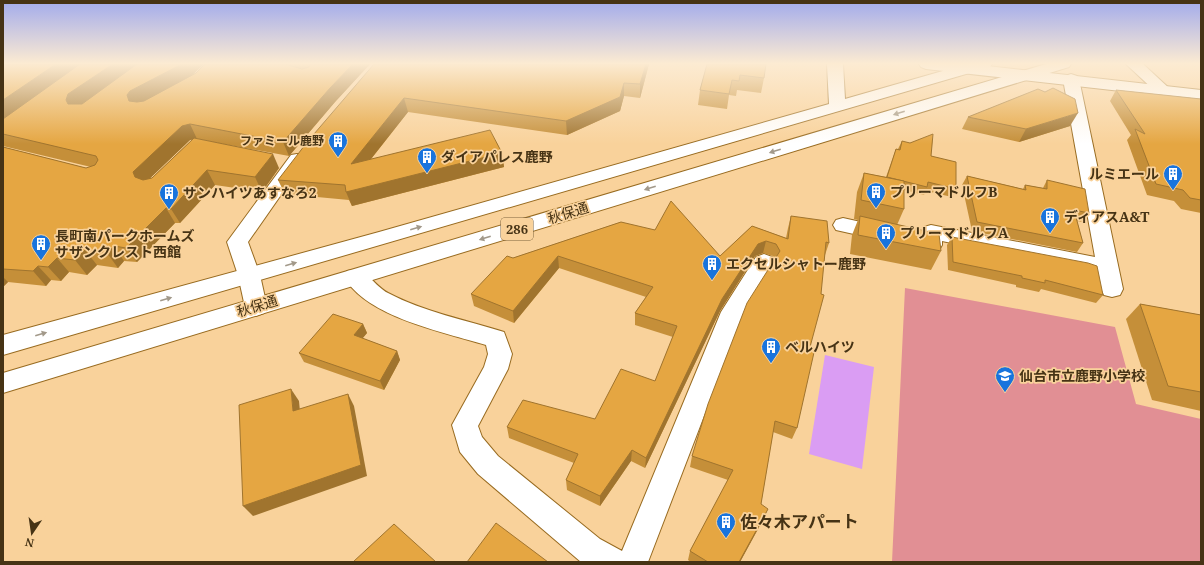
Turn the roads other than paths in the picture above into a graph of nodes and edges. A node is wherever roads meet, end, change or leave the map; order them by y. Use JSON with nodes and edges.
{"nodes":[{"id":1,"x":836,"y":90,"type":"edge"},
{"id":2,"x":893,"y":90,"type":"edge"},
{"id":3,"x":980,"y":90,"type":"edge"},
{"id":4,"x":1071,"y":90,"type":"edge"},
{"id":5,"x":1166,"y":90,"type":"edge"},
{"id":6,"x":1201,"y":94,"type":"edge"},
{"id":7,"x":837,"y":106,"type":"junction"},
{"id":8,"x":308,"y":146,"type":"edge"},
{"id":9,"x":843,"y":225,"type":"dead end"},
{"id":10,"x":764,"y":262,"type":"dead end"},
{"id":11,"x":1107,"y":266,"type":"junction"},
{"id":12,"x":249,"y":275,"type":"junction"},
{"id":13,"x":355,"y":277,"type":"junction"},
{"id":14,"x":1112,"y":289,"type":"dead end"},
{"id":15,"x":256,"y":307,"type":"junction"},
{"id":16,"x":3,"y":345,"type":"edge"},
{"id":17,"x":3,"y":383,"type":"edge"},
{"id":18,"x":594,"y":558,"type":"edge"},
{"id":19,"x":633,"y":562,"type":"edge"}],
"edges":[{"from":1,"to":7,"type":"main road"},
{"from":2,"to":7,"type":"main road","name":"秋保通","number":"286"},
{"from":3,"to":13,"type":"main road","name":"秋保通","number":"286","one_way":true},
{"from":4,"to":11,"type":"main road"},
{"from":5,"to":6,"type":"main road"},
{"from":12,"to":7,"type":"main road","name":"秋保通","number":"286","one_way":true},
{"from":8,"to":12,"type":"main road"},
{"from":9,"to":11,"type":"main road"},
{"from":10,"to":19,"type":"main road"},
{"from":11,"to":14,"type":"main road"},
{"from":12,"to":15,"type":"main road"},
{"from":16,"to":12,"type":"main road","name":"秋保通","number":"286","one_way":true},
{"from":13,"to":15,"type":"main road","name":"秋保通","number":"286"},
{"from":13,"to":18,"type":"main road"},
{"from":15,"to":17,"type":"main road","name":"秋保通","number":"286"}]}
